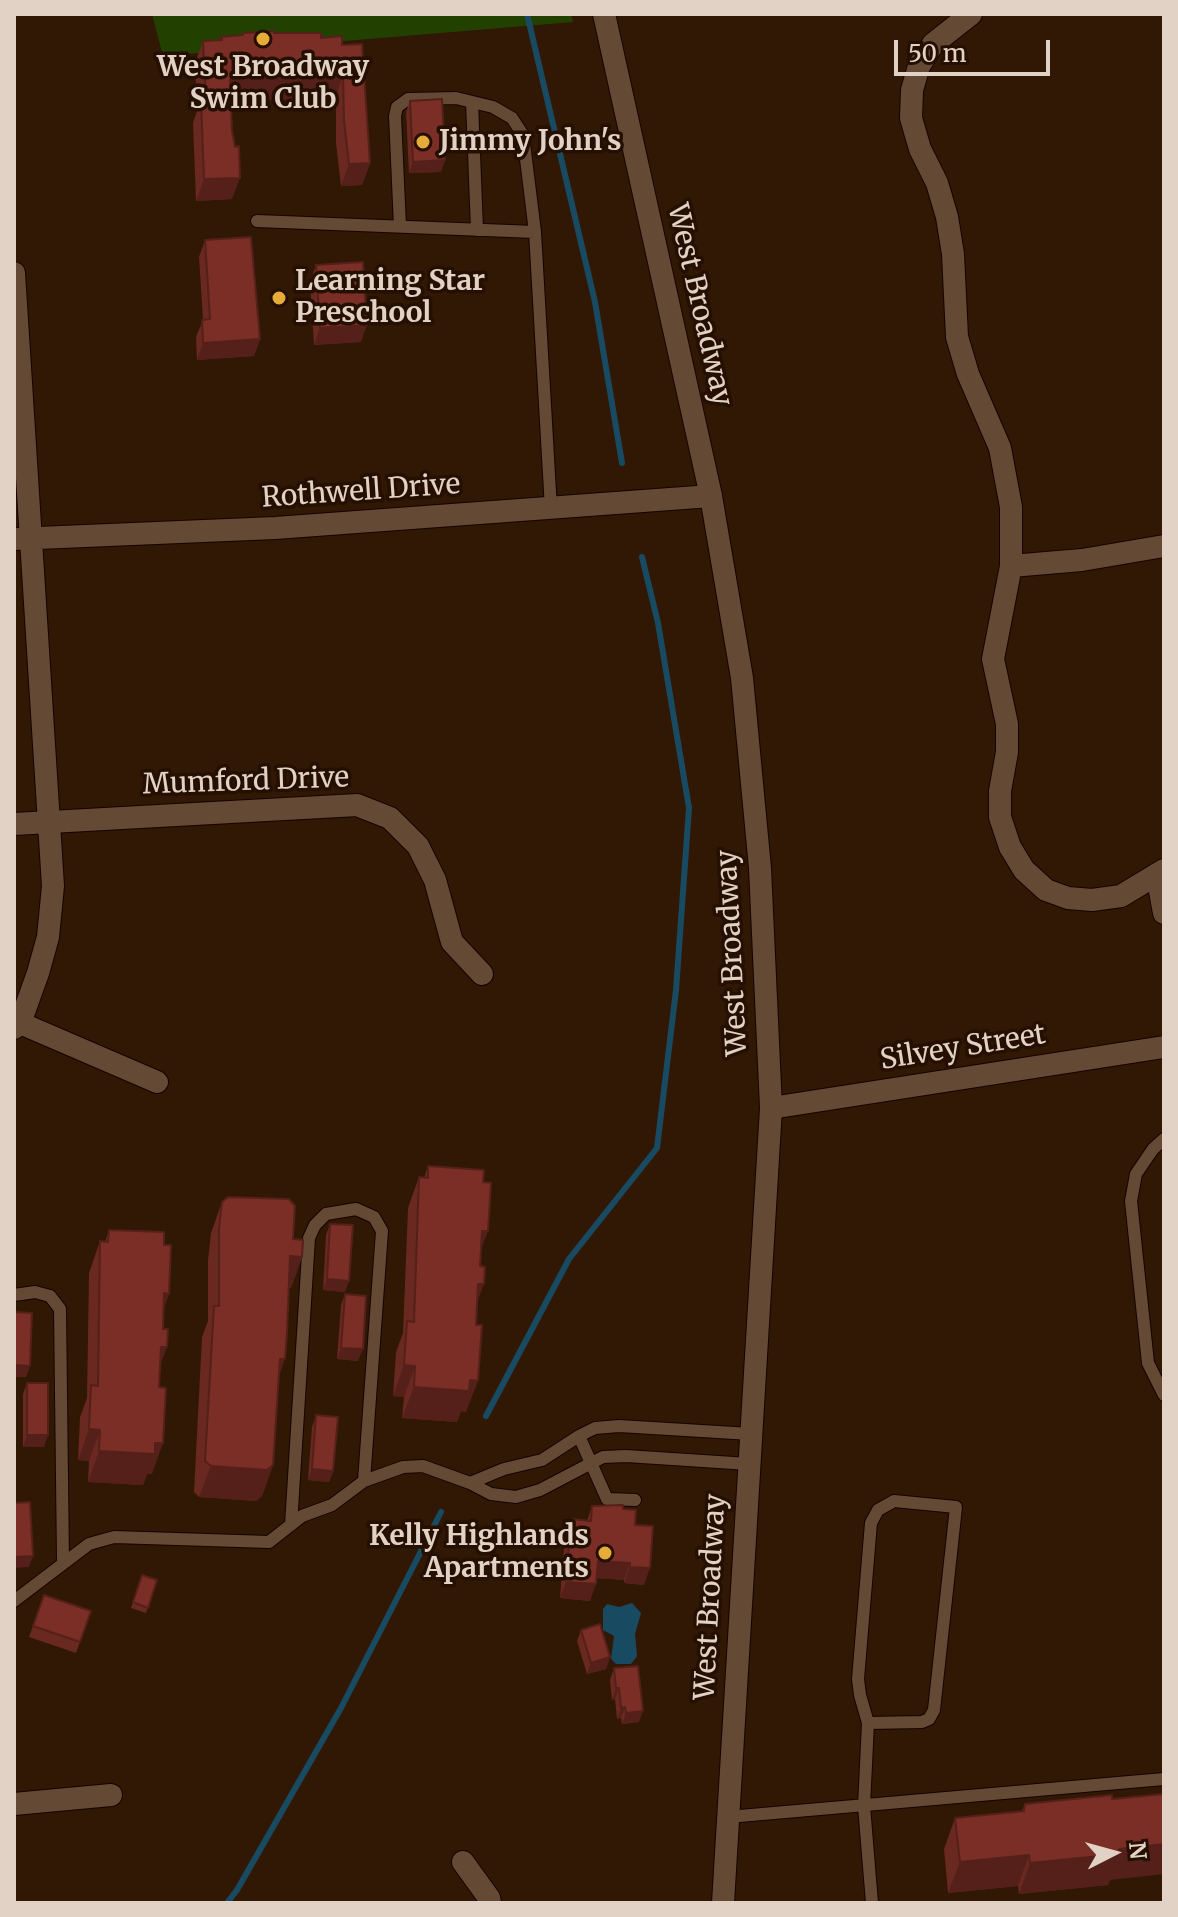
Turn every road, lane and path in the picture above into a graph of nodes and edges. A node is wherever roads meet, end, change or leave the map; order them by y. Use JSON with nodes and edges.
{"nodes":[{"id":1,"x":604,"y":14,"type":"edge"},
{"id":2,"x":971,"y":14,"type":"edge"},
{"id":3,"x":472,"y":102,"type":"junction"},
{"id":4,"x":257,"y":221,"type":"dead end"},
{"id":5,"x":400,"y":226,"type":"junction"},
{"id":6,"x":477,"y":230,"type":"junction"},
{"id":7,"x":535,"y":232,"type":"junction"},
{"id":8,"x":14,"y":273,"type":"edge"},
{"id":9,"x":711,"y":496,"type":"junction"},
{"id":10,"x":551,"y":509,"type":"junction"},
{"id":11,"x":23,"y":539,"type":"edge"},
{"id":12,"x":1164,"y":546,"type":"edge"},
{"id":13,"x":1011,"y":566,"type":"junction"},
{"id":14,"x":48,"y":822,"type":"junction"},
{"id":15,"x":14,"y":824,"type":"edge"},
{"id":16,"x":1161,"y":872,"type":"edge"},
{"id":17,"x":1164,"y":913,"type":"edge"},
{"id":18,"x":482,"y":974,"type":"dead end"},
{"id":19,"x":17,"y":1026,"type":"edge"},
{"id":20,"x":1164,"y":1047,"type":"edge"},
{"id":21,"x":157,"y":1082,"type":"dead end"},
{"id":22,"x":771,"y":1108,"type":"junction"},
{"id":23,"x":1164,"y":1139,"type":"edge"},
{"id":24,"x":14,"y":1295,"type":"edge"},
{"id":25,"x":1164,"y":1395,"type":"edge"},
{"id":26,"x":751,"y":1434,"type":"junction"},
{"id":27,"x":579,"y":1436,"type":"junction"},
{"id":28,"x":590,"y":1462,"type":"junction"},
{"id":29,"x":749,"y":1464,"type":"junction"},
{"id":30,"x":364,"y":1481,"type":"junction"},
{"id":31,"x":470,"y":1483,"type":"junction"},
{"id":32,"x":635,"y":1500,"type":"dead end"},
{"id":33,"x":291,"y":1525,"type":"junction"},
{"id":34,"x":63,"y":1562,"type":"junction"},
{"id":35,"x":14,"y":1601,"type":"edge"},
{"id":36,"x":868,"y":1723,"type":"junction"},
{"id":37,"x":1164,"y":1779,"type":"edge"},
{"id":38,"x":111,"y":1795,"type":"dead end"},
{"id":39,"x":14,"y":1804,"type":"edge"},
{"id":40,"x":864,"y":1806,"type":"junction"},
{"id":41,"x":728,"y":1817,"type":"junction"},
{"id":42,"x":463,"y":1862,"type":"dead end"},
{"id":43,"x":490,"y":1903,"type":"edge"},
{"id":44,"x":723,"y":1903,"type":"edge"},
{"id":45,"x":872,"y":1903,"type":"edge"}],
"edges":[{"from":1,"to":9,"type":"street","name":"West Broadway"},
{"from":2,"to":13,"type":"street"},
{"from":3,"to":5,"type":"lane"},
{"from":3,"to":6,"type":"lane"},
{"from":3,"to":7,"type":"lane"},
{"from":4,"to":5,"type":"lane"},
{"from":5,"to":6,"type":"lane"},
{"from":6,"to":7,"type":"lane"},
{"from":7,"to":10,"type":"lane"},
{"from":8,"to":11,"type":"street"},
{"from":9,"to":10,"type":"street","name":"Rothwell Drive"},
{"from":9,"to":22,"type":"street","name":"West Broadway"},
{"from":10,"to":11,"type":"street","name":"Rothwell Drive"},
{"from":11,"to":14,"type":"street"},
{"from":12,"to":13,"type":"street"},
{"from":13,"to":16,"type":"street"},
{"from":14,"to":15,"type":"street","name":"Mumford Drive"},
{"from":14,"to":18,"type":"street","name":"Mumford Drive"},
{"from":14,"to":19,"type":"street"},
{"from":16,"to":17,"type":"street"},
{"from":19,"to":21,"type":"street"},
{"from":20,"to":22,"type":"street","name":"Silvey Street"},
{"from":22,"to":26,"type":"street","name":"West Broadway"},
{"from":23,"to":25,"type":"lane"},
{"from":24,"to":34,"type":"lane"},
{"from":26,"to":27,"type":"lane"},
{"from":26,"to":29,"type":"street","name":"West Broadway"},
{"from":27,"to":28,"type":"lane"},
{"from":27,"to":31,"type":"lane"},
{"from":28,"to":29,"type":"lane"},
{"from":28,"to":31,"type":"lane"},
{"from":28,"to":32,"type":"lane"},
{"from":29,"to":41,"type":"street","name":"West Broadway"},
{"from":30,"to":31,"type":"lane"},
{"from":30,"to":33,"type":"lane"},
{"from":30,"to":33,"type":"lane"},
{"from":33,"to":34,"type":"lane"},
{"from":34,"to":35,"type":"lane"},
{"from":36,"to":36,"type":"lane"},
{"from":36,"to":40,"type":"lane"},
{"from":37,"to":40,"type":"lane"},
{"from":38,"to":39,"type":"street"},
{"from":40,"to":41,"type":"lane"},
{"from":40,"to":45,"type":"lane"},
{"from":41,"to":44,"type":"street","name":"West Broadway"},
{"from":42,"to":43,"type":"street"}]}
